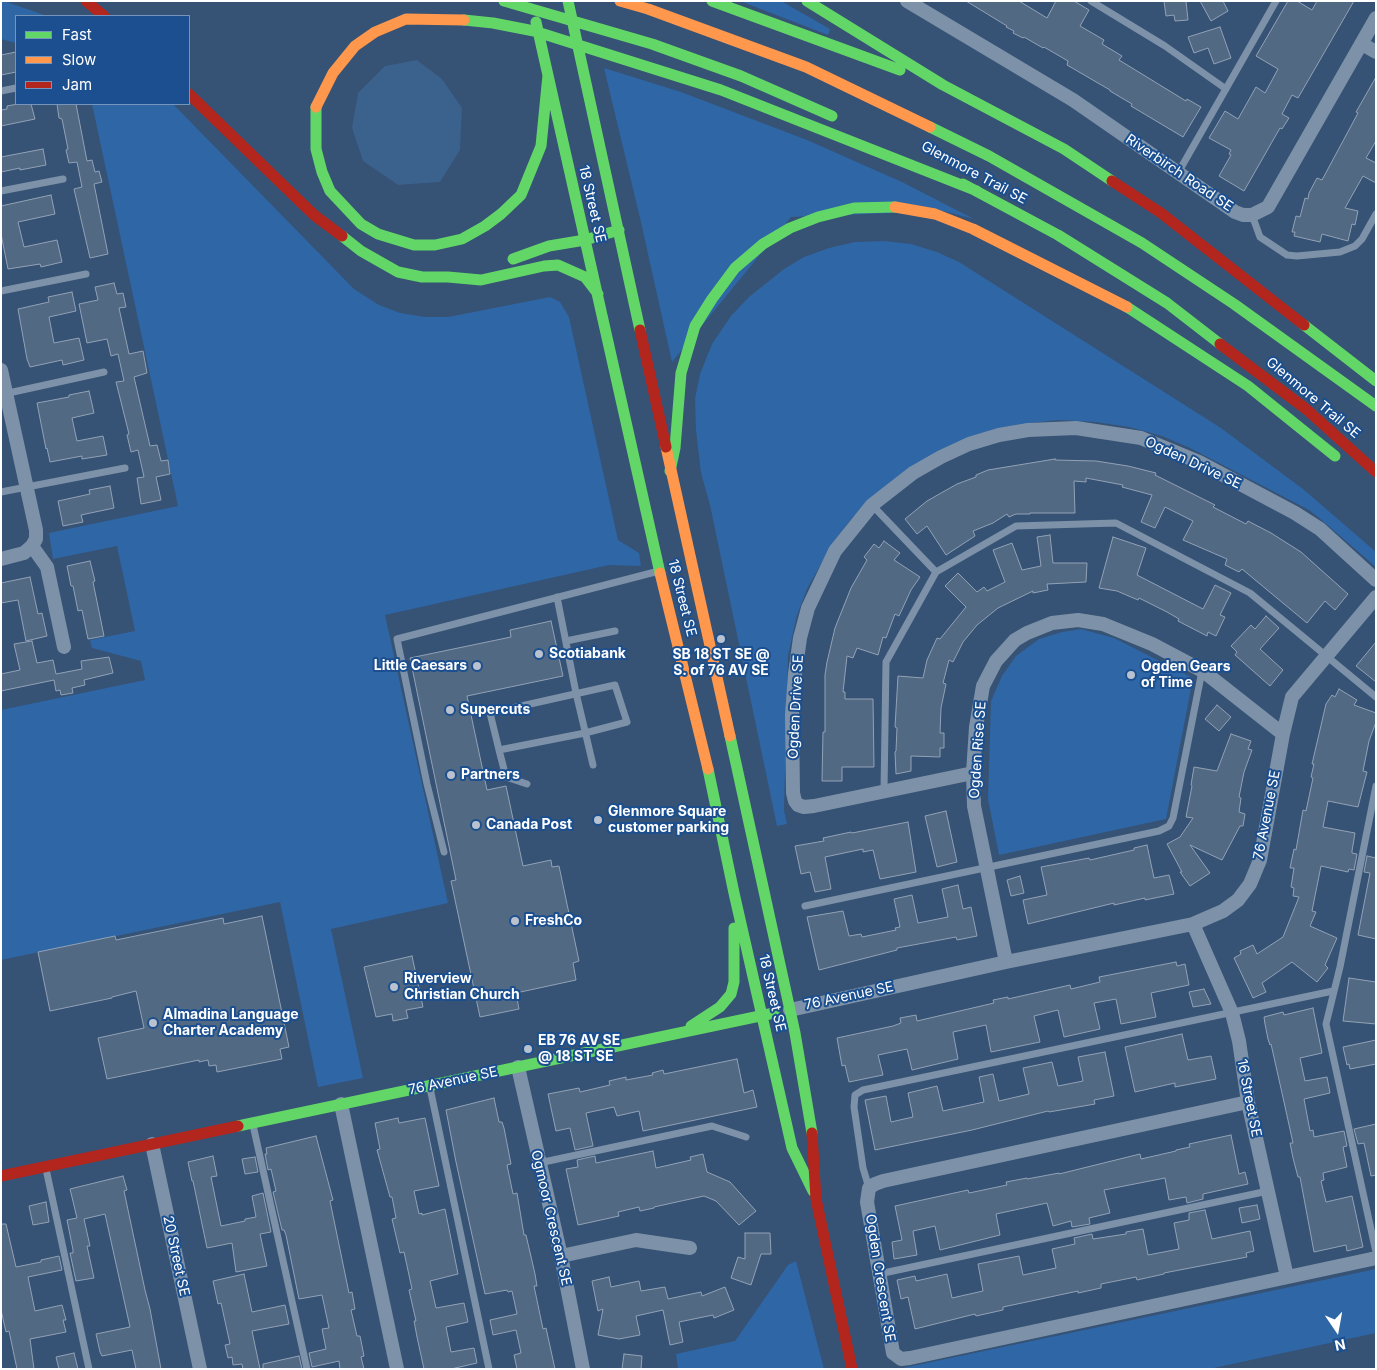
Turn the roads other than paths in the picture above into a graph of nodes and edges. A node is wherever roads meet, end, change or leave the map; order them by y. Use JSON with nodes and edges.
{"nodes":[{"id":1,"x":86,"y":1,"type":"edge"},
{"id":2,"x":504,"y":1,"type":"edge"},
{"id":3,"x":532,"y":1,"type":"edge"},
{"id":4,"x":568,"y":1,"type":"edge"},
{"id":5,"x":620,"y":1,"type":"edge"},
{"id":6,"x":712,"y":1,"type":"edge"},
{"id":7,"x":807,"y":1,"type":"edge"},
{"id":8,"x":907,"y":1,"type":"edge"},
{"id":9,"x":1091,"y":1,"type":"edge"},
{"id":10,"x":1276,"y":1,"type":"edge"},
{"id":11,"x":103,"y":15,"type":"edge"},
{"id":12,"x":1376,"y":18,"type":"edge"},
{"id":13,"x":1362,"y":44,"type":"junction"},
{"id":14,"x":1376,"y":52,"type":"edge"},
{"id":15,"x":548,"y":75,"type":"junction"},
{"id":16,"x":943,"y":85,"type":"junction"},
{"id":17,"x":15,"y":88,"type":"edge"},
{"id":18,"x":1226,"y":89,"type":"junction"},
{"id":19,"x":1,"y":91,"type":"edge"},
{"id":20,"x":190,"y":95,"type":"edge"},
{"id":21,"x":845,"y":123,"type":"dead end"},
{"id":22,"x":870,"y":136,"type":"dead end"},
{"id":23,"x":1178,"y":173,"type":"junction"},
{"id":24,"x":63,"y":179,"type":"dead end"},
{"id":25,"x":977,"y":190,"type":"junction"},
{"id":26,"x":1,"y":191,"type":"edge"},
{"id":27,"x":1376,"y":214,"type":"edge"},
{"id":28,"x":1252,"y":215,"type":"junction"},
{"id":29,"x":619,"y":230,"type":"junction"},
{"id":30,"x":585,"y":240,"type":"junction"},
{"id":31,"x":502,"y":262,"type":"dead end"},
{"id":32,"x":484,"y":267,"type":"dead end"},
{"id":33,"x":86,"y":274,"type":"dead end"},
{"id":34,"x":448,"y":277,"type":"junction"},
{"id":35,"x":1,"y":292,"type":"edge"},
{"id":36,"x":598,"y":294,"type":"junction"},
{"id":37,"x":1,"y":370,"type":"edge"},
{"id":38,"x":104,"y":372,"type":"dead end"},
{"id":39,"x":1376,"y":381,"type":"edge"},
{"id":40,"x":4,"y":394,"type":"edge"},
{"id":41,"x":1376,"y":406,"type":"edge"},
{"id":42,"x":1346,"y":465,"type":"dead end"},
{"id":43,"x":125,"y":468,"type":"dead end"},
{"id":44,"x":670,"y":471,"type":"junction"},
{"id":45,"x":1376,"y":472,"type":"edge"},
{"id":46,"x":26,"y":487,"type":"junction"},
{"id":47,"x":1,"y":492,"type":"edge"},
{"id":48,"x":872,"y":505,"type":"junction"},
{"id":49,"x":32,"y":546,"type":"junction"},
{"id":50,"x":1,"y":559,"type":"edge"},
{"id":51,"x":659,"y":571,"type":"junction"},
{"id":52,"x":936,"y":572,"type":"junction"},
{"id":53,"x":1376,"y":580,"type":"edge"},
{"id":54,"x":1376,"y":596,"type":"edge"},
{"id":55,"x":557,"y":597,"type":"junction"},
{"id":56,"x":615,"y":631,"type":"dead end"},
{"id":57,"x":566,"y":640,"type":"junction"},
{"id":58,"x":64,"y":648,"type":"dead end"},
{"id":59,"x":1326,"y":655,"type":"junction"},
{"id":60,"x":1203,"y":671,"type":"junction"},
{"id":61,"x":576,"y":693,"type":"junction"},
{"id":62,"x":1376,"y":697,"type":"edge"},
{"id":63,"x":585,"y":733,"type":"junction"},
{"id":64,"x":1283,"y":734,"type":"junction"},
{"id":65,"x":499,"y":750,"type":"junction"},
{"id":66,"x":593,"y":766,"type":"dead end"},
{"id":67,"x":974,"y":773,"type":"junction"},
{"id":68,"x":527,"y":784,"type":"dead end"},
{"id":69,"x":1376,"y":786,"type":"edge"},
{"id":70,"x":884,"y":791,"type":"junction"},
{"id":71,"x":444,"y":852,"type":"dead end"},
{"id":72,"x":987,"y":868,"type":"junction"},
{"id":73,"x":734,"y":892,"type":"junction"},
{"id":74,"x":805,"y":906,"type":"dead end"},
{"id":75,"x":1193,"y":924,"type":"junction"},
{"id":76,"x":1006,"y":962,"type":"junction"},
{"id":77,"x":1333,"y":991,"type":"junction"},
{"id":78,"x":790,"y":1010,"type":"junction"},
{"id":79,"x":1232,"y":1013,"type":"junction"},
{"id":80,"x":762,"y":1016,"type":"junction"},
{"id":81,"x":680,"y":1033,"type":"junction"},
{"id":82,"x":518,"y":1067,"type":"junction"},
{"id":83,"x":429,"y":1086,"type":"junction"},
{"id":84,"x":1248,"y":1102,"type":"junction"},
{"id":85,"x":341,"y":1104,"type":"junction"},
{"id":86,"x":253,"y":1123,"type":"junction"},
{"id":87,"x":746,"y":1137,"type":"dead end"},
{"id":88,"x":152,"y":1144,"type":"junction"},
{"id":89,"x":539,"y":1163,"type":"junction"},
{"id":90,"x":45,"y":1166,"type":"junction"},
{"id":91,"x":1,"y":1176,"type":"edge"},
{"id":92,"x":869,"y":1188,"type":"junction"},
{"id":93,"x":1268,"y":1191,"type":"junction"},
{"id":94,"x":816,"y":1198,"type":"junction"},
{"id":95,"x":690,"y":1248,"type":"dead end"},
{"id":96,"x":1376,"y":1252,"type":"edge"},
{"id":97,"x":561,"y":1256,"type":"junction"},
{"id":98,"x":1376,"y":1258,"type":"edge"},
{"id":99,"x":879,"y":1274,"type":"junction"},
{"id":100,"x":1287,"y":1277,"type":"junction"},
{"id":101,"x":89,"y":1369,"type":"edge"},
{"id":102,"x":200,"y":1369,"type":"edge"},
{"id":103,"x":307,"y":1369,"type":"edge"},
{"id":104,"x":397,"y":1369,"type":"edge"},
{"id":105,"x":489,"y":1369,"type":"edge"},
{"id":106,"x":583,"y":1369,"type":"edge"},
{"id":107,"x":852,"y":1369,"type":"edge"}],
"edges":[{"from":1,"to":11,"type":"main road"},
{"from":2,"to":21,"type":"main road"},
{"from":3,"to":15,"type":"main road","name":"18 Street SE"},
{"from":4,"to":29,"type":"main road","name":"18 Street SE"},
{"from":5,"to":41,"type":"main road","name":"Glenmore Trail SE"},
{"from":6,"to":16,"type":"main road"},
{"from":7,"to":16,"type":"main road"},
{"from":8,"to":23,"type":"street","name":"Riverbirch Road SE"},
{"from":9,"to":18,"type":"lane"},
{"from":10,"to":18,"type":"lane"},
{"from":12,"to":13,"type":"street"},
{"from":13,"to":14,"type":"street"},
{"from":13,"to":28,"type":"street"},
{"from":15,"to":25,"type":"main road"},
{"from":15,"to":30,"type":"main road","name":"18 Street SE"},
{"from":16,"to":39,"type":"main road"},
{"from":17,"to":19,"type":"lane"},
{"from":18,"to":23,"type":"lane"},
{"from":20,"to":34,"type":"main road"},
{"from":22,"to":25,"type":"main road","name":"Glenmore Trail SE"},
{"from":23,"to":28,"type":"street","name":"Riverbirch Road SE"},
{"from":24,"to":26,"type":"lane"},
{"from":25,"to":45,"type":"main road","name":"Glenmore Trail SE"},
{"from":27,"to":28,"type":"lane"},
{"from":29,"to":30,"type":"main road"},
{"from":29,"to":44,"type":"main road","name":"18 Street SE"},
{"from":30,"to":31,"type":"main road"},
{"from":30,"to":36,"type":"main road","name":"18 Street SE"},
{"from":32,"to":34,"type":"main road"},
{"from":33,"to":35,"type":"lane"},
{"from":34,"to":36,"type":"main road"},
{"from":36,"to":51,"type":"main road","name":"18 Street SE"},
{"from":37,"to":40,"type":"street"},
{"from":38,"to":40,"type":"lane"},
{"from":40,"to":46,"type":"street"},
{"from":42,"to":44,"type":"main road"},
{"from":43,"to":46,"type":"lane"},
{"from":44,"to":78,"type":"main road","name":"18 Street SE"},
{"from":46,"to":47,"type":"lane"},
{"from":46,"to":49,"type":"street"},
{"from":48,"to":52,"type":"lane"},
{"from":48,"to":53,"type":"street","name":"Ogden Drive SE"},
{"from":48,"to":70,"type":"street","name":"Ogden Drive SE"},
{"from":49,"to":50,"type":"street"},
{"from":49,"to":58,"type":"street"},
{"from":51,"to":55,"type":"lane"},
{"from":51,"to":73,"type":"main road","name":"18 Street SE"},
{"from":52,"to":59,"type":"lane"},
{"from":52,"to":70,"type":"lane"},
{"from":54,"to":59,"type":"street","name":"76 Avenue SE"},
{"from":55,"to":57,"type":"lane"},
{"from":55,"to":71,"type":"lane"},
{"from":56,"to":57,"type":"lane"},
{"from":57,"to":61,"type":"lane"},
{"from":59,"to":62,"type":"lane"},
{"from":59,"to":64,"type":"street","name":"76 Avenue SE"},
{"from":60,"to":64,"type":"street","name":"Ogden Rise SE"},
{"from":60,"to":67,"type":"street","name":"Ogden Rise SE"},
{"from":60,"to":72,"type":"lane"},
{"from":61,"to":63,"type":"lane"},
{"from":61,"to":63,"type":"lane"},
{"from":61,"to":65,"type":"lane"},
{"from":63,"to":65,"type":"lane"},
{"from":63,"to":66,"type":"lane"},
{"from":64,"to":75,"type":"street","name":"76 Avenue SE"},
{"from":65,"to":68,"type":"lane"},
{"from":67,"to":70,"type":"street","name":"Ogden Drive SE"},
{"from":67,"to":72,"type":"street","name":"Ogden Rise SE"},
{"from":69,"to":77,"type":"lane"},
{"from":72,"to":74,"type":"lane"},
{"from":72,"to":76,"type":"street","name":"Ogden Rise SE"},
{"from":73,"to":80,"type":"main road","name":"18 Street SE"},
{"from":73,"to":81,"type":"main road"},
{"from":75,"to":76,"type":"street","name":"76 Avenue SE"},
{"from":75,"to":79,"type":"street","name":"16 Street SE"},
{"from":76,"to":78,"type":"street","name":"76 Avenue SE"},
{"from":77,"to":79,"type":"lane"},
{"from":77,"to":96,"type":"lane"},
{"from":78,"to":80,"type":"main road","name":"76 Avenue SE"},
{"from":78,"to":94,"type":"main road","name":"18 Street SE"},
{"from":79,"to":84,"type":"street","name":"16 Street SE"},
{"from":79,"to":92,"type":"lane"},
{"from":80,"to":81,"type":"main road","name":"76 Avenue SE"},
{"from":80,"to":94,"type":"main road","name":"18 Street SE"},
{"from":81,"to":82,"type":"main road","name":"76 Avenue SE"},
{"from":82,"to":83,"type":"main road","name":"76 Avenue SE"},
{"from":82,"to":89,"type":"street","name":"Ogmoor Crescent SE"},
{"from":83,"to":85,"type":"main road","name":"76 Avenue SE"},
{"from":83,"to":105,"type":"lane"},
{"from":84,"to":92,"type":"street"},
{"from":84,"to":93,"type":"street","name":"16 Street SE"},
{"from":85,"to":86,"type":"main road","name":"76 Avenue SE"},
{"from":85,"to":104,"type":"street"},
{"from":86,"to":88,"type":"main road","name":"76 Avenue SE"},
{"from":86,"to":103,"type":"lane"},
{"from":87,"to":89,"type":"lane"},
{"from":88,"to":90,"type":"main road","name":"76 Avenue SE"},
{"from":88,"to":102,"type":"street","name":"20 Street SE"},
{"from":89,"to":97,"type":"street","name":"Ogmoor Crescent SE"},
{"from":90,"to":91,"type":"main road","name":"76 Avenue SE"},
{"from":90,"to":101,"type":"lane"},
{"from":92,"to":99,"type":"street","name":"Ogden Crescent SE"},
{"from":93,"to":99,"type":"lane"},
{"from":93,"to":100,"type":"street","name":"16 Street SE"},
{"from":94,"to":107,"type":"main road","name":"18 Street SE"},
{"from":95,"to":97,"type":"street"},
{"from":97,"to":106,"type":"street","name":"Ogmoor Crescent SE"},
{"from":98,"to":100,"type":"street"},
{"from":99,"to":100,"type":"street","name":"Ogden Crescent SE"}]}
